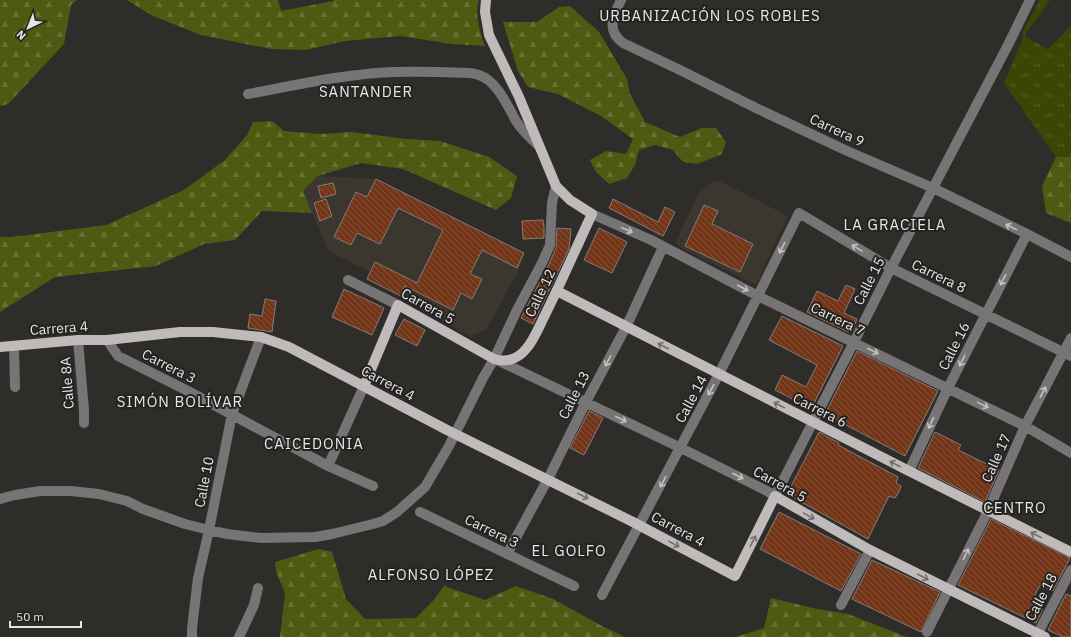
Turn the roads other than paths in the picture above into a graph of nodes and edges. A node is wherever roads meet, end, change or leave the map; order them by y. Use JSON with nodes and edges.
{"nodes":[{"id":1,"x":486,"y":0,"type":"edge"},
{"id":2,"x":621,"y":0,"type":"edge"},
{"id":3,"x":1030,"y":0,"type":"edge"},
{"id":4,"x":248,"y":94,"type":"dead end"},
{"id":5,"x":540,"y":146,"type":"junction"},
{"id":6,"x":556,"y":186,"type":"junction"},
{"id":7,"x":933,"y":188,"type":"junction"},
{"id":8,"x":799,"y":213,"type":"joint"},
{"id":9,"x":592,"y":214,"type":"junction"},
{"id":10,"x":1027,"y":234,"type":"junction"},
{"id":11,"x":663,"y":247,"type":"junction"},
{"id":12,"x":1071,"y":257,"type":"edge"},
{"id":13,"x":891,"y":268,"type":"junction"},
{"id":14,"x":348,"y":280,"type":"dead end"},
{"id":15,"x":557,"y":292,"type":"junction"},
{"id":16,"x":758,"y":296,"type":"junction"},
{"id":17,"x":398,"y":305,"type":"junction"},
{"id":18,"x":626,"y":327,"type":"junction"},
{"id":19,"x":260,"y":337,"type":"junction"},
{"id":20,"x":1071,"y":338,"type":"edge"},
{"id":21,"x":78,"y":340,"type":"junction"},
{"id":22,"x":107,"y":340,"type":"junction"},
{"id":23,"x":854,"y":342,"type":"junction"},
{"id":24,"x":14,"y":346,"type":"junction"},
{"id":25,"x":0,"y":347,"type":"edge"},
{"id":26,"x":1067,"y":354,"type":"edge"},
{"id":27,"x":496,"y":360,"type":"junction"},
{"id":28,"x":720,"y":374,"type":"junction"},
{"id":29,"x":364,"y":386,"type":"junction"},
{"id":30,"x":15,"y":387,"type":"dead end"},
{"id":31,"x":948,"y":388,"type":"junction"},
{"id":32,"x":586,"y":402,"type":"junction"},
{"id":33,"x":232,"y":414,"type":"junction"},
{"id":34,"x":813,"y":422,"type":"junction"},
{"id":35,"x":84,"y":423,"type":"dead end"},
{"id":36,"x":1025,"y":426,"type":"junction"},
{"id":37,"x":681,"y":448,"type":"junction"},
{"id":38,"x":1071,"y":453,"type":"edge"},
{"id":39,"x":328,"y":466,"type":"junction"},
{"id":40,"x":909,"y":471,"type":"junction"},
{"id":41,"x":548,"y":479,"type":"junction"},
{"id":42,"x":373,"y":486,"type":"dead end"},
{"id":43,"x":775,"y":496,"type":"junction"},
{"id":44,"x":0,"y":499,"type":"edge"},
{"id":45,"x":988,"y":511,"type":"junction"},
{"id":46,"x":420,"y":512,"type":"dead end"},
{"id":47,"x":640,"y":526,"type":"junction"},
{"id":48,"x":209,"y":530,"type":"junction"},
{"id":49,"x":870,"y":550,"type":"junction"},
{"id":50,"x":1071,"y":552,"type":"edge"},
{"id":51,"x":507,"y":554,"type":"junction"},
{"id":52,"x":1071,"y":570,"type":"edge"},
{"id":53,"x":735,"y":576,"type":"joint"},
{"id":54,"x":574,"y":586,"type":"dead end"},
{"id":55,"x":258,"y":588,"type":"dead end"},
{"id":56,"x":949,"y":589,"type":"junction"},
{"id":57,"x":602,"y":595,"type":"dead end"},
{"id":58,"x":841,"y":605,"type":"dead end"},
{"id":59,"x":927,"y":632,"type":"dead end"},
{"id":60,"x":1040,"y":636,"type":"edge"},
{"id":61,"x":192,"y":637,"type":"edge"},
{"id":62,"x":239,"y":637,"type":"edge"}],
"edges":[{"from":1,"to":5,"type":"main road"},
{"from":2,"to":7,"type":"street","name":"Carrera 9"},
{"from":3,"to":7,"type":"street","name":"Calle 15"},
{"from":4,"to":5,"type":"street"},
{"from":5,"to":6,"type":"main road"},
{"from":6,"to":9,"type":"main road"},
{"from":6,"to":27,"type":"street"},
{"from":10,"to":7,"type":"street","name":"Carrera 9","one_way":true},
{"from":7,"to":13,"type":"street","name":"Calle 15"},
{"from":13,"to":8,"type":"street","name":"Carrera 8","one_way":true},
{"from":8,"to":16,"type":"street","name":"Calle 14","one_way":true},
{"from":9,"to":11,"type":"street","name":"Carrera 7","one_way":true},
{"from":9,"to":15,"type":"main road","name":"Calle 12"},
{"from":10,"to":12,"type":"street","name":"Carrera 9"},
{"from":10,"to":31,"type":"street","name":"Calle 16","one_way":true},
{"from":11,"to":16,"type":"street","name":"Carrera 7","one_way":true},
{"from":11,"to":18,"type":"street","name":"Calle 13"},
{"from":13,"to":23,"type":"street","name":"Calle 15"},
{"from":13,"to":26,"type":"street","name":"Carrera 8"},
{"from":14,"to":17,"type":"street","name":"Carrera 5"},
{"from":15,"to":18,"type":"main road","name":"Carrera 6"},
{"from":15,"to":27,"type":"main road","name":"Calle 12"},
{"from":16,"to":23,"type":"street","name":"Carrera 7"},
{"from":16,"to":28,"type":"street","name":"Calle 14"},
{"from":17,"to":27,"type":"main road","name":"Carrera 5"},
{"from":17,"to":29,"type":"main road"},
{"from":28,"to":18,"type":"main road","name":"Carrera 6","one_way":true},
{"from":18,"to":32,"type":"street","name":"Calle 13","one_way":true},
{"from":19,"to":22,"type":"main road","name":"Carrera 4"},
{"from":19,"to":29,"type":"main road","name":"Carrera 4"},
{"from":19,"to":33,"type":"street","name":"Calle 10"},
{"from":20,"to":26,"type":"street","name":"Calle 17"},
{"from":21,"to":22,"type":"main road","name":"Carrera 4"},
{"from":21,"to":24,"type":"main road","name":"Carrera 4"},
{"from":21,"to":35,"type":"street","name":"Calle 8A"},
{"from":22,"to":33,"type":"street","name":"Carrera 3"},
{"from":23,"to":31,"type":"street","name":"Carrera 7","one_way":true},
{"from":23,"to":34,"type":"street","name":"Calle 15"},
{"from":24,"to":25,"type":"main road","name":"Carrera 4"},
{"from":24,"to":30,"type":"street"},
{"from":36,"to":26,"type":"street","name":"Calle 17","one_way":true},
{"from":27,"to":32,"type":"street","name":"Carrera 5"},
{"from":27,"to":48,"type":"street"},
{"from":34,"to":28,"type":"main road","name":"Carrera 6","one_way":true},
{"from":28,"to":37,"type":"street","name":"Calle 14","one_way":true},
{"from":29,"to":39,"type":"street"},
{"from":29,"to":41,"type":"main road","name":"Carrera 4"},
{"from":31,"to":36,"type":"street","name":"Carrera 7","one_way":true},
{"from":31,"to":40,"type":"street","name":"Calle 16","one_way":true},
{"from":32,"to":37,"type":"street","name":"Carrera 5","one_way":true},
{"from":32,"to":41,"type":"street","name":"Calle 13"},
{"from":33,"to":39,"type":"street","name":"Carrera 3"},
{"from":33,"to":48,"type":"street","name":"Calle 10"},
{"from":40,"to":34,"type":"main road","name":"Carrera 6","one_way":true},
{"from":34,"to":43,"type":"street","name":"Calle 15"},
{"from":36,"to":38,"type":"street","name":"Carrera 7"},
{"from":36,"to":45,"type":"street","name":"Calle 17"},
{"from":37,"to":43,"type":"street","name":"Carrera 5","one_way":true},
{"from":37,"to":47,"type":"street","name":"Calle 14","one_way":true},
{"from":39,"to":42,"type":"street","name":"Carrera 3"},
{"from":40,"to":45,"type":"main road","name":"Carrera 6"},
{"from":41,"to":47,"type":"main road","name":"Carrera 4","one_way":true},
{"from":41,"to":51,"type":"street","name":"Calle 13"},
{"from":43,"to":49,"type":"main road","name":"Carrera 5","one_way":true},
{"from":53,"to":43,"type":"main road","name":"Calle 15","one_way":true},
{"from":44,"to":48,"type":"street"},
{"from":50,"to":45,"type":"main road","name":"Carrera 6","one_way":true},
{"from":56,"to":45,"type":"street","name":"Calle 17","one_way":true},
{"from":46,"to":51,"type":"street","name":"Carrera 3"},
{"from":47,"to":53,"type":"main road","name":"Carrera 4","one_way":true},
{"from":47,"to":57,"type":"street","name":"Calle 14"},
{"from":48,"to":61,"type":"street","name":"Calle 10"},
{"from":49,"to":56,"type":"main road","name":"Carrera 5","one_way":true},
{"from":49,"to":58,"type":"street"},
{"from":51,"to":54,"type":"street","name":"Carrera 3"},
{"from":52,"to":60,"type":"street","name":"Calle 18"},
{"from":55,"to":62,"type":"street"},
{"from":56,"to":59,"type":"street","name":"Calle 17"},
{"from":56,"to":60,"type":"main road","name":"Carrera 5"}]}
